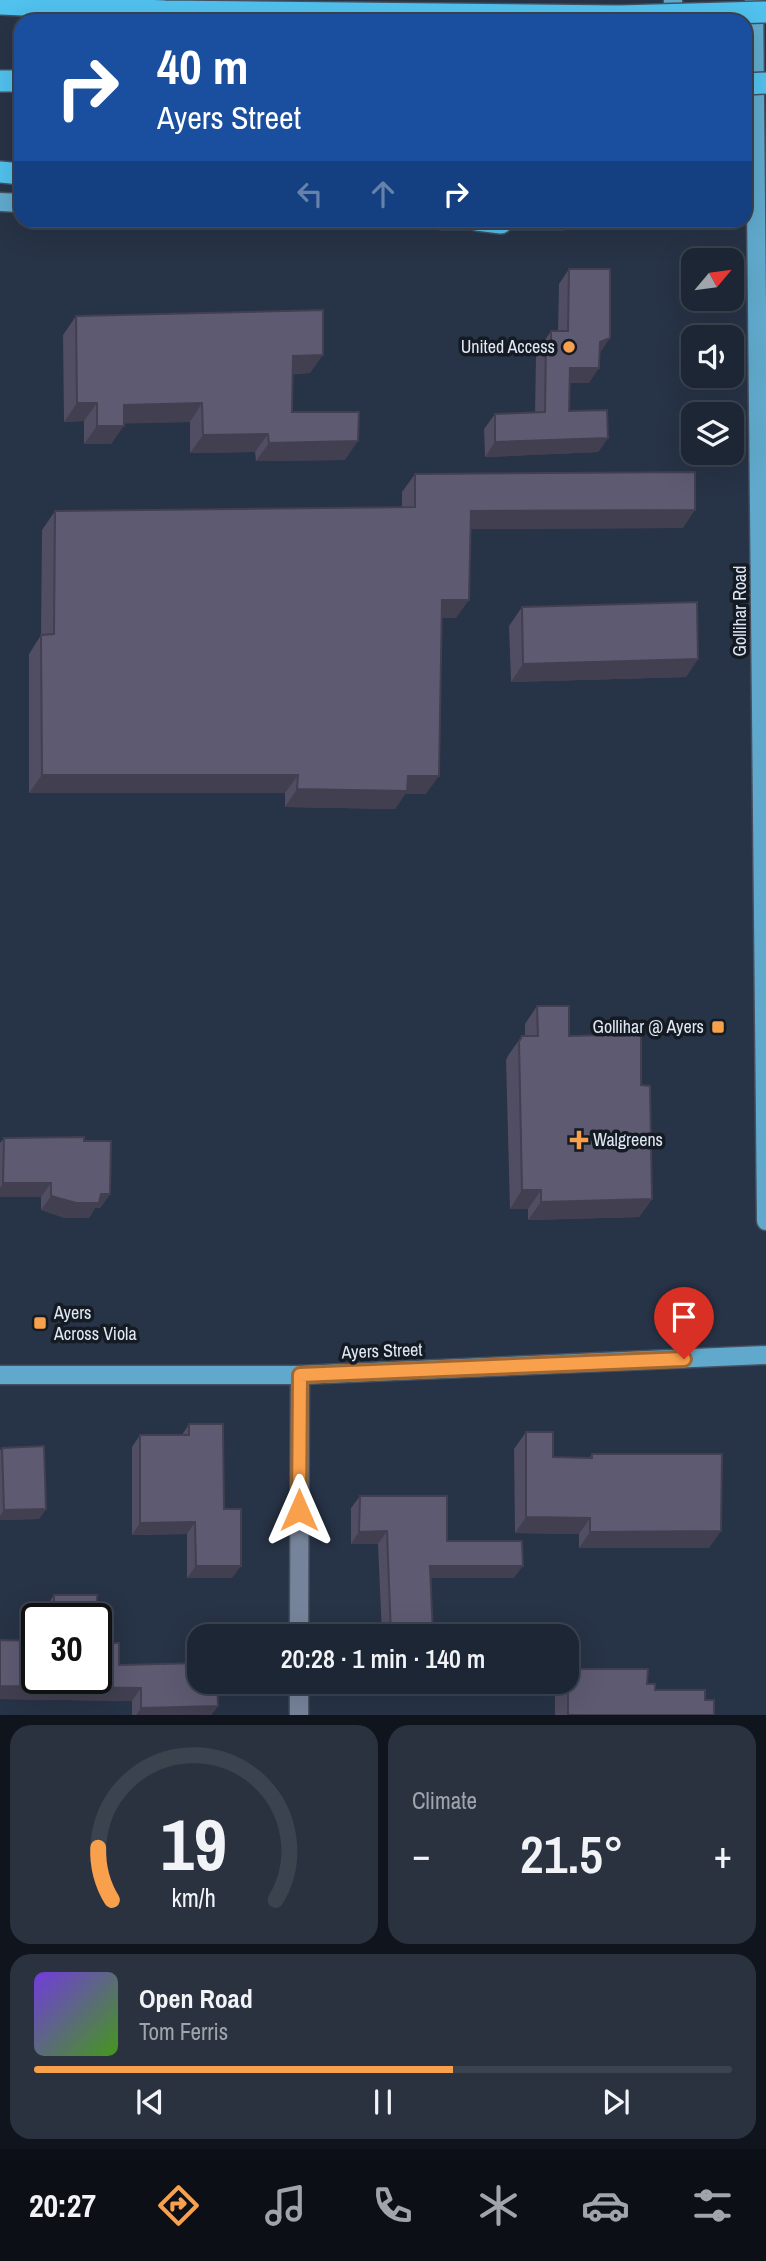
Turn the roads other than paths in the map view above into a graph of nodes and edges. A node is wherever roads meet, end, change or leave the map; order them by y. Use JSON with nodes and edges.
{"nodes":[{"id":1,"x":754,"y":0,"type":"edge"},
{"id":2,"x":0,"y":4,"type":"edge"},
{"id":3,"x":766,"y":12,"type":"edge"},
{"id":4,"x":437,"y":14,"type":"edge"},
{"id":5,"x":692,"y":14,"type":"edge"},
{"id":6,"x":756,"y":218,"type":"edge"},
{"id":7,"x":763,"y":475,"type":"edge"},
{"id":8,"x":766,"y":1221,"type":"edge"},
{"id":9,"x":766,"y":1355,"type":"edge"},
{"id":10,"x":0,"y":1375,"type":"edge"},
{"id":11,"x":300,"y":1375,"type":"junction"},
{"id":12,"x":299,"y":1624,"type":"edge"},
{"id":13,"x":299,"y":1694,"type":"edge"},
{"id":14,"x":299,"y":1715,"type":"edge"}],
"edges":[{"from":1,"to":6,"type":"main road","name":"Gollihar Road"},
{"from":2,"to":4,"type":"highway","bridge":true},
{"from":3,"to":5,"type":"highway","bridge":true},
{"from":6,"to":7,"type":"main road","name":"Gollihar Road"},
{"from":7,"to":8,"type":"main road","name":"Gollihar Road"},
{"from":9,"to":11,"type":"main road","name":"Ayers Street"},
{"from":10,"to":11,"type":"main road","name":"Ayers Street"},
{"from":11,"to":12,"type":"street"},
{"from":13,"to":14,"type":"street"}]}
